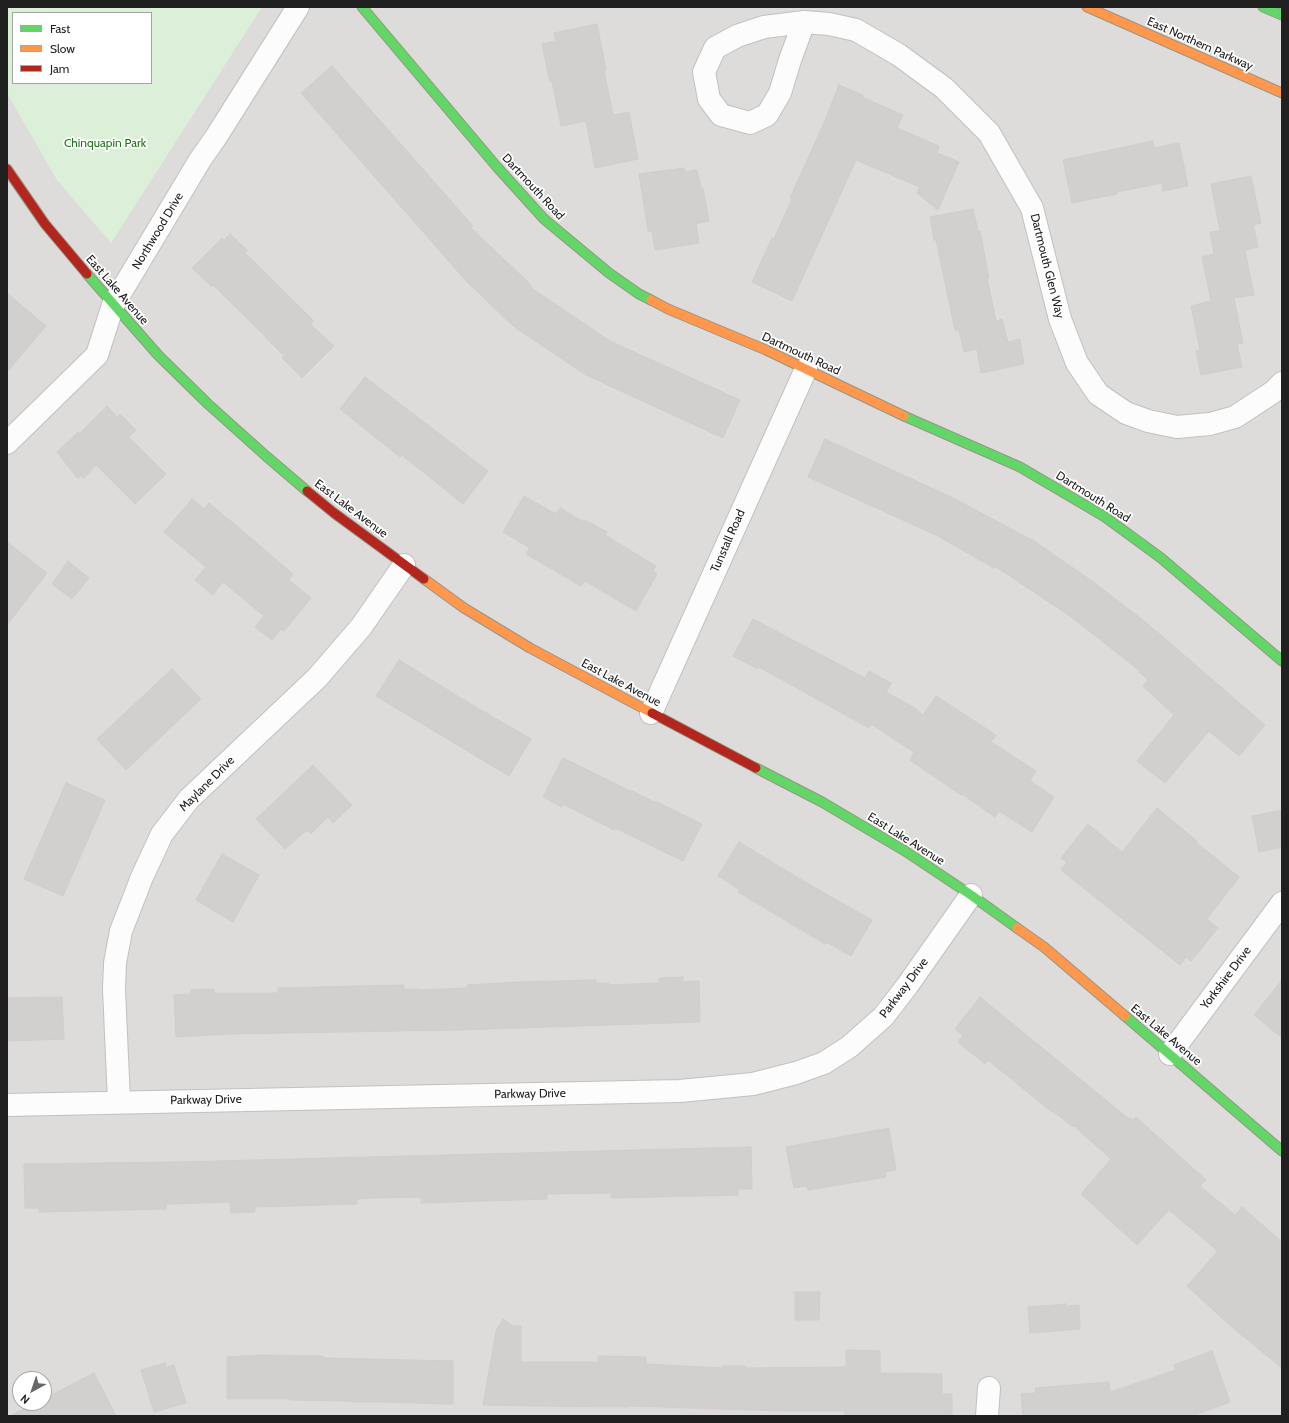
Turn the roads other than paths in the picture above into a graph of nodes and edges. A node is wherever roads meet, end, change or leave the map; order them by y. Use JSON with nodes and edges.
{"nodes":[{"id":1,"x":298,"y":7,"type":"edge"},
{"id":2,"x":362,"y":7,"type":"edge"},
{"id":3,"x":1087,"y":7,"type":"edge"},
{"id":4,"x":1263,"y":7,"type":"edge"},
{"id":5,"x":1282,"y":15,"type":"edge"},
{"id":6,"x":804,"y":22,"type":"junction"},
{"id":7,"x":1282,"y":93,"type":"edge"},
{"id":8,"x":7,"y":169,"type":"edge"},
{"id":9,"x":113,"y":305,"type":"junction"},
{"id":10,"x":806,"y":369,"type":"junction"},
{"id":11,"x":1282,"y":383,"type":"edge"},
{"id":12,"x":7,"y":442,"type":"edge"},
{"id":13,"x":404,"y":565,"type":"junction"},
{"id":14,"x":1282,"y":661,"type":"edge"},
{"id":15,"x":651,"y":713,"type":"junction"},
{"id":16,"x":972,"y":895,"type":"junction"},
{"id":17,"x":1282,"y":903,"type":"edge"},
{"id":18,"x":1170,"y":1054,"type":"junction"},
{"id":19,"x":119,"y":1102,"type":"junction"},
{"id":20,"x":7,"y":1105,"type":"edge"},
{"id":21,"x":1282,"y":1151,"type":"edge"},
{"id":22,"x":989,"y":1388,"type":"dead end"},
{"id":23,"x":987,"y":1416,"type":"edge"}],
"edges":[{"from":1,"to":9,"type":"street","name":"Northwood Drive"},
{"from":2,"to":10,"type":"street","name":"Dartmouth Road"},
{"from":3,"to":7,"type":"street","name":"East Northern Parkway"},
{"from":4,"to":5,"type":"street"},
{"from":6,"to":6,"type":"street","name":"Dartmouth Glen Way"},
{"from":6,"to":11,"type":"street","name":"Dartmouth Glen Way"},
{"from":8,"to":9,"type":"street","name":"East Lake Avenue"},
{"from":9,"to":12,"type":"street","name":"Northwood Drive"},
{"from":9,"to":13,"type":"street","name":"East Lake Avenue"},
{"from":10,"to":14,"type":"street","name":"Dartmouth Road"},
{"from":10,"to":15,"type":"street","name":"Tunstall Road"},
{"from":13,"to":15,"type":"street","name":"East Lake Avenue"},
{"from":13,"to":19,"type":"street","name":"Maylane Drive"},
{"from":15,"to":16,"type":"street","name":"East Lake Avenue"},
{"from":16,"to":18,"type":"street","name":"East Lake Avenue"},
{"from":16,"to":19,"type":"street","name":"Parkway Drive"},
{"from":17,"to":18,"type":"street","name":"Yorkshire Drive"},
{"from":18,"to":21,"type":"street","name":"East Lake Avenue"},
{"from":19,"to":20,"type":"street","name":"Parkway Drive"},
{"from":22,"to":23,"type":"street"}]}
